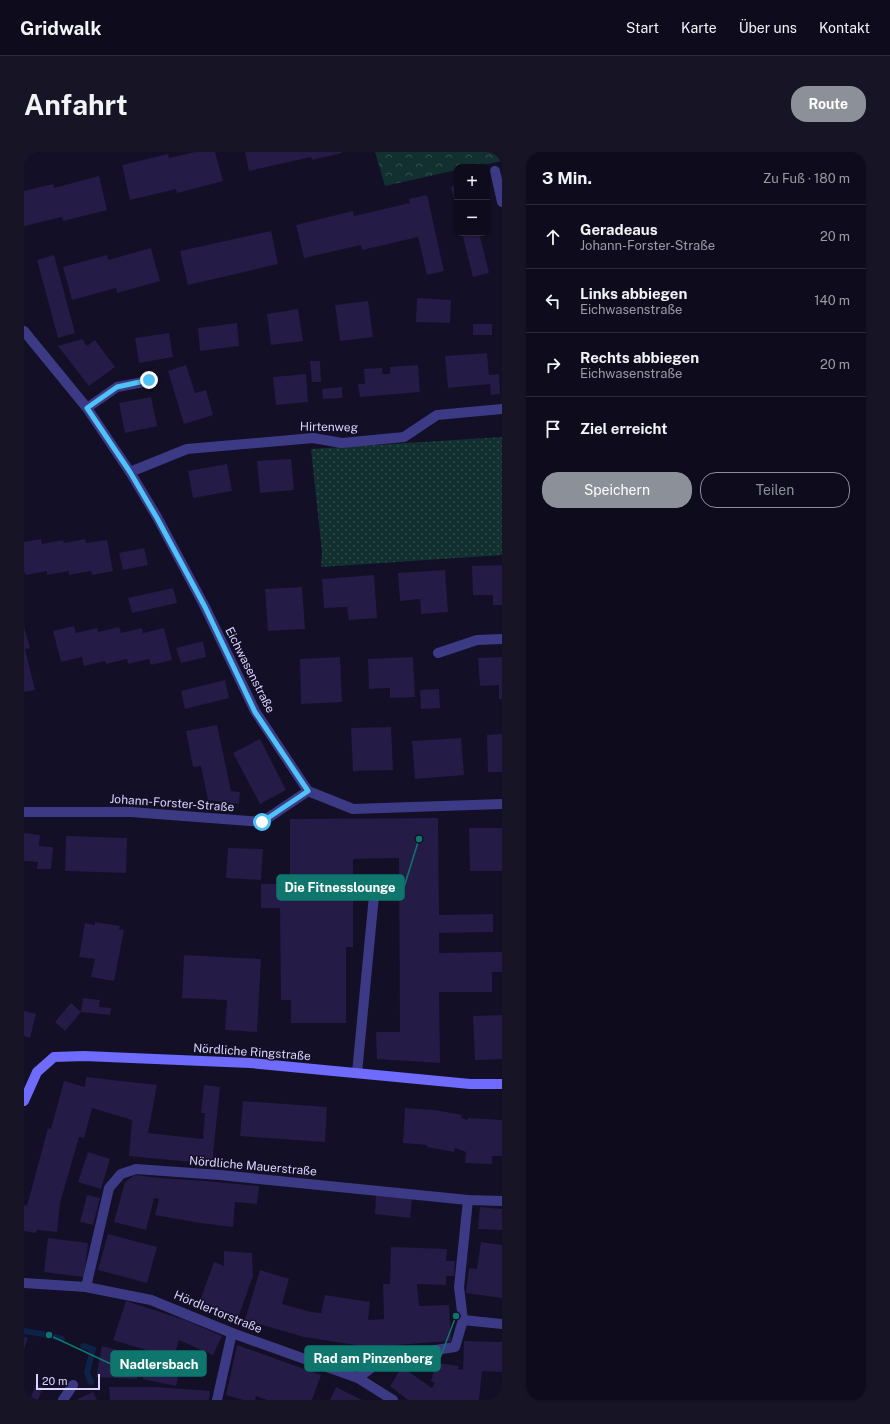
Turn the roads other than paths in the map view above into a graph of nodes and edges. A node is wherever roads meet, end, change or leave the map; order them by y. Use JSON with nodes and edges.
{"nodes":[{"id":1,"x":495,"y":171,"type":"dead end"},
{"id":2,"x":502,"y":202,"type":"edge"},
{"id":3,"x":24,"y":331,"type":"edge"},
{"id":4,"x":149,"y":380,"type":"dead end"},
{"id":5,"x":87,"y":408,"type":"junction"},
{"id":6,"x":502,"y":409,"type":"edge"},
{"id":7,"x":130,"y":472,"type":"junction"},
{"id":8,"x":502,"y":639,"type":"edge"},
{"id":9,"x":438,"y":653,"type":"dead end"},
{"id":10,"x":308,"y":791,"type":"junction"},
{"id":11,"x":502,"y":804,"type":"edge"},
{"id":12,"x":24,"y":812,"type":"edge"},
{"id":13,"x":374,"y":885,"type":"dead end"},
{"id":14,"x":357,"y":1073,"type":"junction"},
{"id":15,"x":502,"y":1084,"type":"edge"},
{"id":16,"x":24,"y":1101,"type":"edge"},
{"id":17,"x":468,"y":1200,"type":"junction"},
{"id":18,"x":502,"y":1201,"type":"edge"},
{"id":19,"x":24,"y":1283,"type":"edge"},
{"id":20,"x":86,"y":1287,"type":"junction"},
{"id":21,"x":463,"y":1320,"type":"junction"},
{"id":22,"x":502,"y":1324,"type":"edge"},
{"id":23,"x":232,"y":1333,"type":"junction"},
{"id":24,"x":358,"y":1378,"type":"junction"},
{"id":25,"x":73,"y":1385,"type":"dead end"},
{"id":26,"x":63,"y":1400,"type":"edge"},
{"id":27,"x":217,"y":1400,"type":"edge"},
{"id":28,"x":393,"y":1400,"type":"edge"}],
"edges":[{"from":1,"to":2,"type":"street"},
{"from":3,"to":5,"type":"street","name":"Eichwasenstraße"},
{"from":4,"to":5,"type":"street"},
{"from":5,"to":7,"type":"street","name":"Eichwasenstraße"},
{"from":6,"to":7,"type":"street","name":"Hirtenweg"},
{"from":7,"to":10,"type":"street","name":"Eichwasenstraße"},
{"from":8,"to":9,"type":"street"},
{"from":10,"to":11,"type":"street"},
{"from":10,"to":12,"type":"street","name":"Johann-Forster-Straße"},
{"from":13,"to":14,"type":"street"},
{"from":14,"to":15,"type":"main road","name":"Nördliche Ringstraße"},
{"from":14,"to":16,"type":"main road","name":"Nördliche Ringstraße"},
{"from":17,"to":18,"type":"street","name":"Nördliche Mauerstraße"},
{"from":17,"to":20,"type":"street","name":"Nördliche Mauerstraße"},
{"from":17,"to":21,"type":"street"},
{"from":19,"to":20,"type":"street","name":"Hördlertorstraße"},
{"from":20,"to":23,"type":"street","name":"Hördlertorstraße"},
{"from":21,"to":22,"type":"street"},
{"from":21,"to":24,"type":"street"},
{"from":23,"to":24,"type":"street","name":"Hördlertorstraße"},
{"from":23,"to":27,"type":"street"},
{"from":24,"to":28,"type":"street","name":"Hördlertorstraße"},
{"from":25,"to":26,"type":"street"}]}
